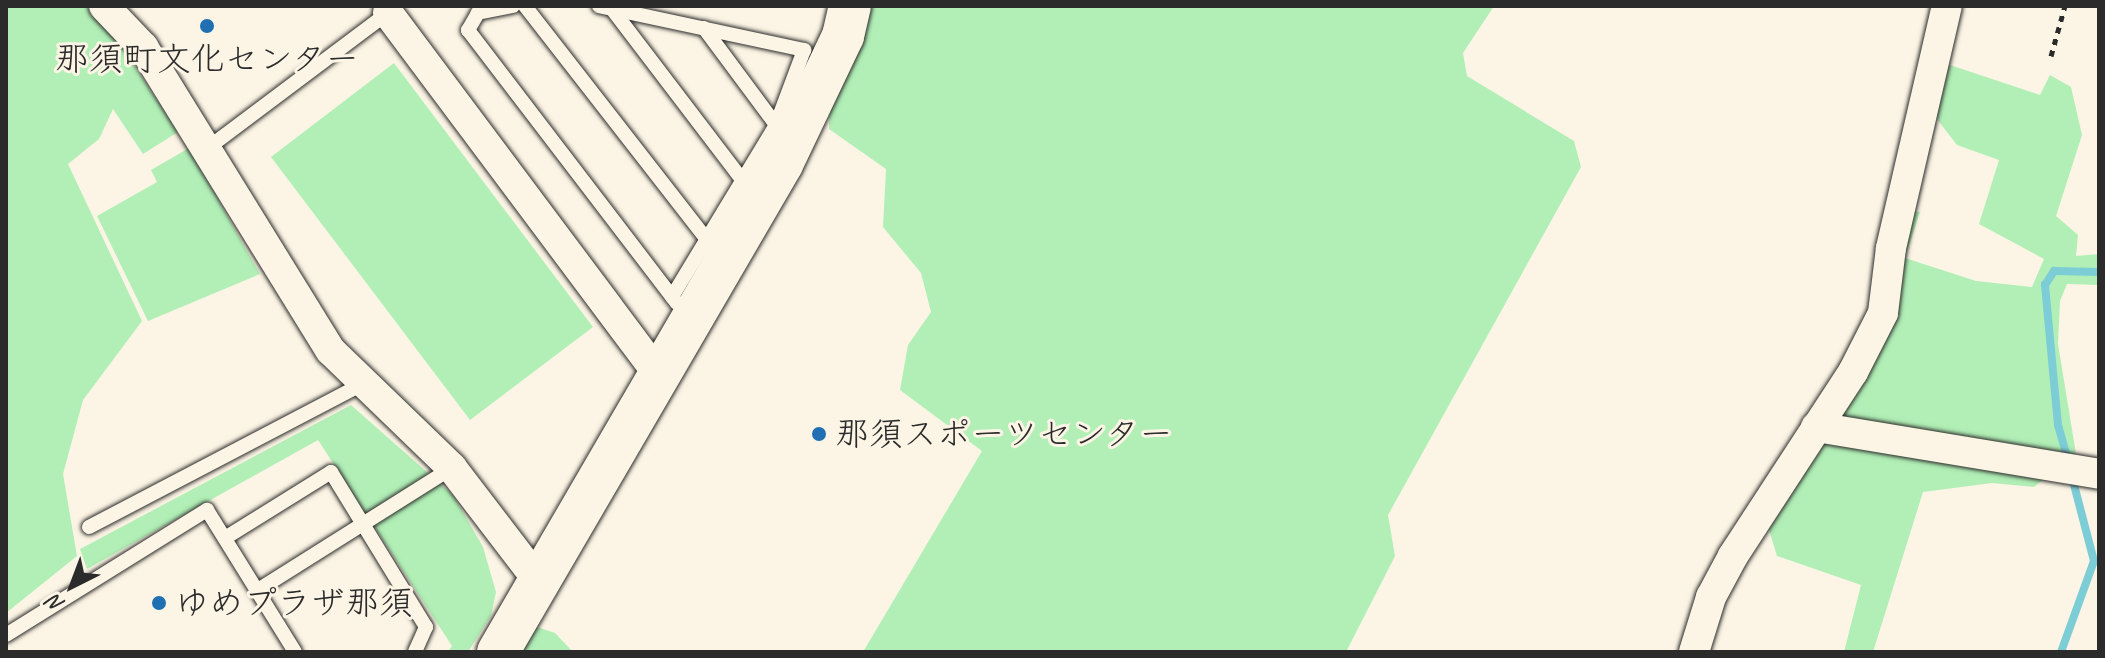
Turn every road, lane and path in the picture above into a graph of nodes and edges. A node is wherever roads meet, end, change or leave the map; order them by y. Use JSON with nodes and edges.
{"nodes":[{"id":1,"x":104,"y":6,"type":"edge"},
{"id":2,"x":513,"y":6,"type":"edge"},
{"id":3,"x":525,"y":6,"type":"edge"},
{"id":4,"x":850,"y":6,"type":"edge"},
{"id":5,"x":1947,"y":6,"type":"edge"},
{"id":6,"x":2065,"y":6,"type":"edge"},
{"id":7,"x":605,"y":7,"type":"edge"},
{"id":8,"x":388,"y":13,"type":"joint"},
{"id":9,"x":704,"y":28,"type":"junction"},
{"id":10,"x":2051,"y":56,"type":"dead end"},
{"id":11,"x":776,"y":125,"type":"junction"},
{"id":12,"x":208,"y":148,"type":"junction"},
{"id":13,"x":743,"y":181,"type":"junction"},
{"id":14,"x":707,"y":240,"type":"junction"},
{"id":15,"x":682,"y":310,"type":"junction"},
{"id":16,"x":661,"y":378,"type":"junction"},
{"id":17,"x":362,"y":384,"type":"junction"},
{"id":18,"x":1816,"y":427,"type":"junction"},
{"id":19,"x":452,"y":468,"type":"junction"},
{"id":20,"x":2099,"y":474,"type":"edge"},
{"id":21,"x":364,"y":523,"type":"junction"},
{"id":22,"x":89,"y":527,"type":"dead end"},
{"id":23,"x":225,"y":538,"type":"junction"},
{"id":24,"x":540,"y":583,"type":"junction"},
{"id":25,"x":258,"y":590,"type":"junction"},
{"id":26,"x":6,"y":635,"type":"edge"},
{"id":27,"x":295,"y":652,"type":"edge"},
{"id":28,"x":415,"y":652,"type":"edge"},
{"id":29,"x":498,"y":652,"type":"edge"},
{"id":30,"x":1694,"y":652,"type":"edge"}],
"edges":[{"from":1,"to":12,"type":"street"},
{"from":2,"to":15,"type":"lane"},
{"from":3,"to":14,"type":"lane"},
{"from":4,"to":15,"type":"street"},
{"from":5,"to":18,"type":"street"},
{"from":6,"to":10,"type":"path"},
{"from":7,"to":9,"type":"lane"},
{"from":7,"to":13,"type":"lane"},
{"from":8,"to":12,"type":"lane"},
{"from":8,"to":16,"type":"street"},
{"from":9,"to":11,"type":"lane"},
{"from":9,"to":11,"type":"lane"},
{"from":11,"to":13,"type":"lane"},
{"from":12,"to":17,"type":"street"},
{"from":13,"to":14,"type":"lane"},
{"from":14,"to":15,"type":"lane"},
{"from":15,"to":16,"type":"street"},
{"from":16,"to":24,"type":"street"},
{"from":17,"to":19,"type":"street"},
{"from":17,"to":22,"type":"lane"},
{"from":18,"to":20,"type":"street"},
{"from":18,"to":30,"type":"street"},
{"from":19,"to":21,"type":"lane"},
{"from":19,"to":24,"type":"street"},
{"from":21,"to":23,"type":"lane"},
{"from":21,"to":25,"type":"lane"},
{"from":21,"to":28,"type":"lane"},
{"from":23,"to":25,"type":"lane"},
{"from":23,"to":26,"type":"lane"},
{"from":24,"to":29,"type":"street"},
{"from":25,"to":27,"type":"lane"}]}
